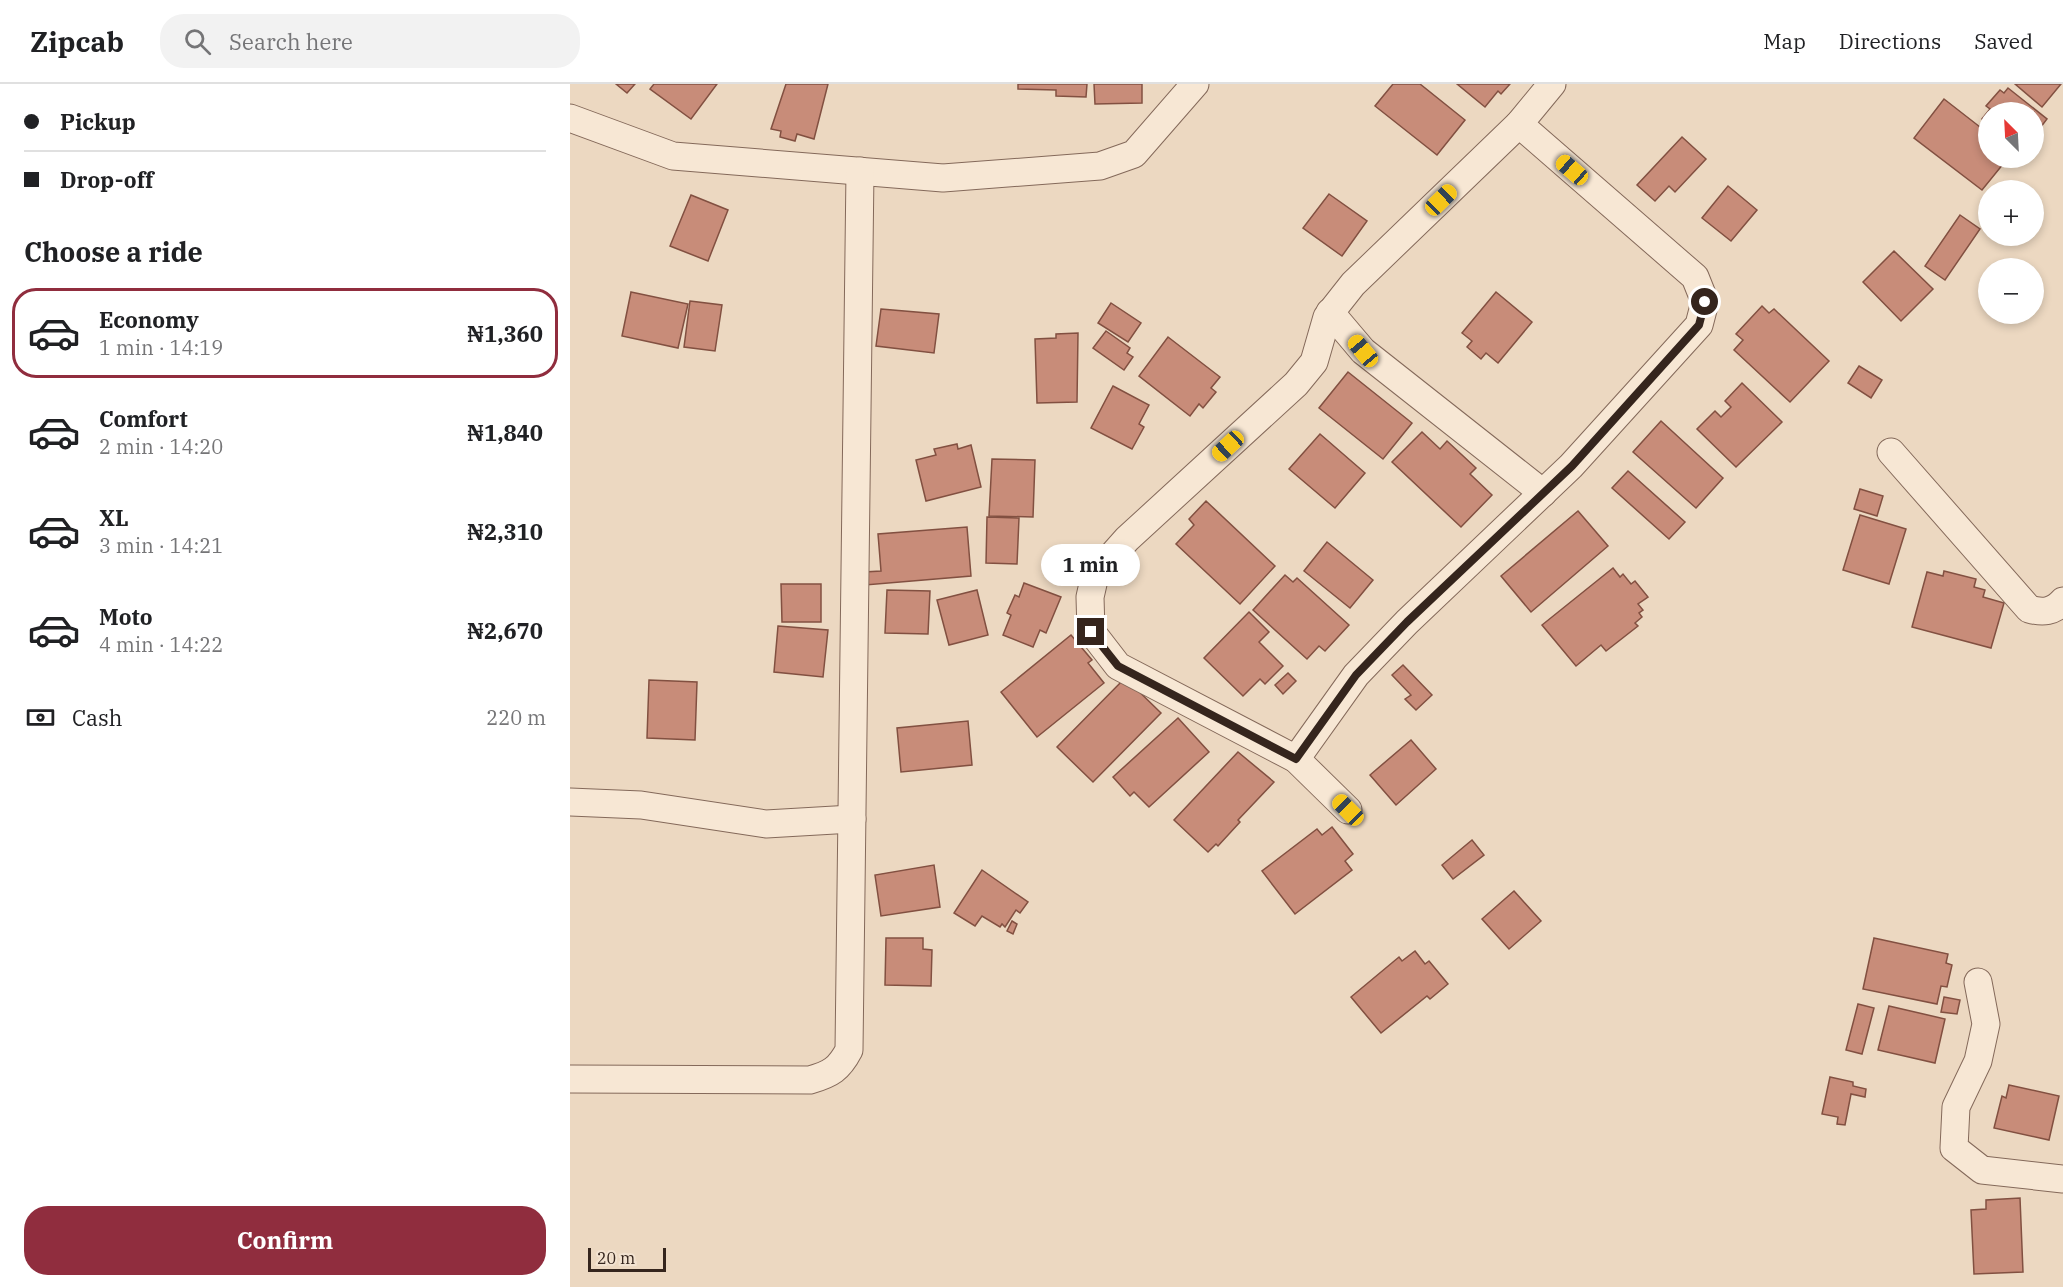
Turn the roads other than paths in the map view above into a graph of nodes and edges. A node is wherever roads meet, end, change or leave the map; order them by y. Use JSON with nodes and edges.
{"nodes":[{"id":1,"x":1195,"y":84,"type":"edge"},
{"id":2,"x":1552,"y":84,"type":"edge"},
{"id":3,"x":570,"y":118,"type":"edge"},
{"id":4,"x":1519,"y":124,"type":"junction"},
{"id":5,"x":860,"y":171,"type":"junction"},
{"id":6,"x":1330,"y":312,"type":"junction"},
{"id":7,"x":1891,"y":452,"type":"dead end"},
{"id":8,"x":1543,"y":493,"type":"junction"},
{"id":9,"x":2063,"y":601,"type":"edge"},
{"id":10,"x":1296,"y":759,"type":"junction"},
{"id":11,"x":570,"y":802,"type":"edge"},
{"id":12,"x":1348,"y":810,"type":"dead end"},
{"id":13,"x":852,"y":819,"type":"junction"},
{"id":14,"x":1978,"y":982,"type":"dead end"},
{"id":15,"x":570,"y":1079,"type":"edge"},
{"id":16,"x":2063,"y":1179,"type":"edge"}],
"edges":[{"from":1,"to":5,"type":"street"},
{"from":2,"to":4,"type":"street"},
{"from":3,"to":5,"type":"street"},
{"from":4,"to":6,"type":"street"},
{"from":4,"to":8,"type":"street"},
{"from":5,"to":13,"type":"street"},
{"from":6,"to":8,"type":"street"},
{"from":6,"to":10,"type":"street"},
{"from":7,"to":9,"type":"street"},
{"from":8,"to":10,"type":"street"},
{"from":10,"to":12,"type":"street"},
{"from":11,"to":13,"type":"street"},
{"from":13,"to":15,"type":"street"},
{"from":14,"to":16,"type":"street"}]}
